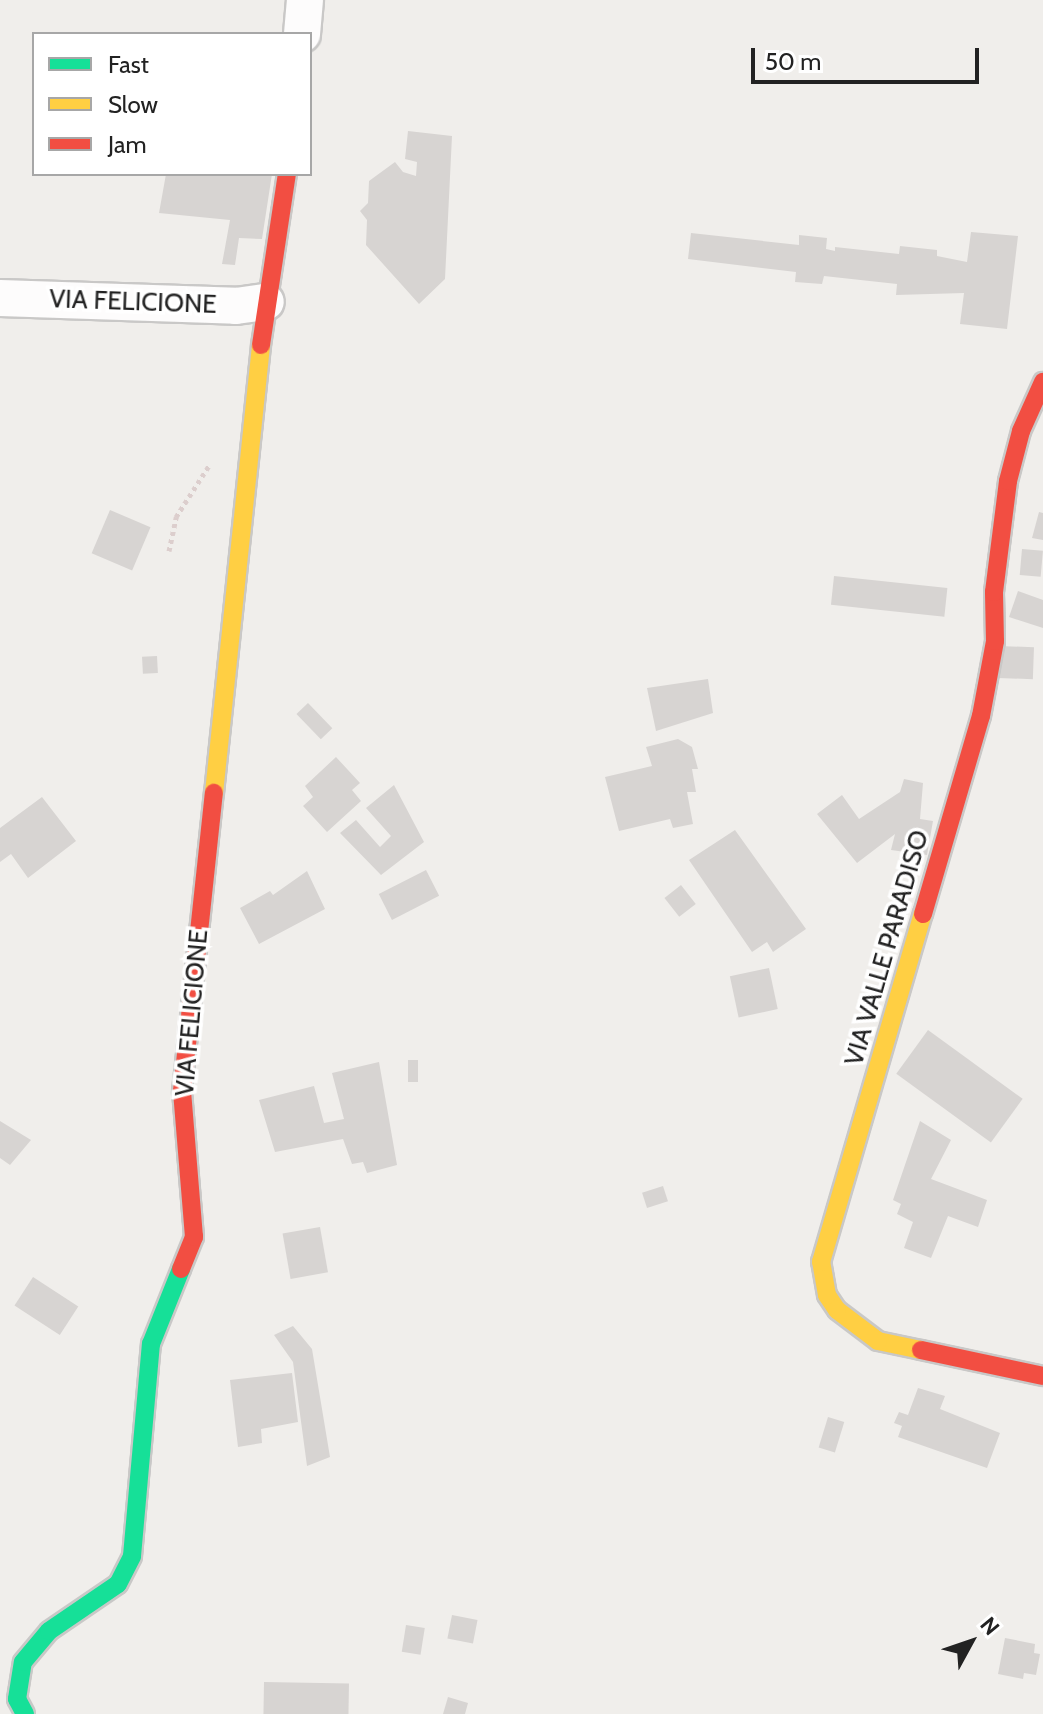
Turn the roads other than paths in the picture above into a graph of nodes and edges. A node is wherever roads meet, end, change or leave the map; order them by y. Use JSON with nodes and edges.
{"nodes":[{"id":1,"x":305,"y":0,"type":"edge"},
{"id":2,"x":302,"y":32,"type":"edge"},
{"id":3,"x":287,"y":176,"type":"edge"},
{"id":4,"x":0,"y":298,"type":"edge"},
{"id":5,"x":266,"y":302,"type":"junction"},
{"id":6,"x":1043,"y":382,"type":"edge"},
{"id":7,"x":1043,"y":1376,"type":"edge"},
{"id":8,"x":25,"y":1714,"type":"edge"}],
"edges":[{"from":1,"to":2,"type":"street"},
{"from":3,"to":5,"type":"street","name":"VIA FELICIONE"},
{"from":4,"to":5,"type":"street","name":"VIA FELICIONE"},
{"from":5,"to":8,"type":"street","name":"VIA FELICIONE"},
{"from":6,"to":7,"type":"street","name":"VIA VALLE PARADISO"}]}
